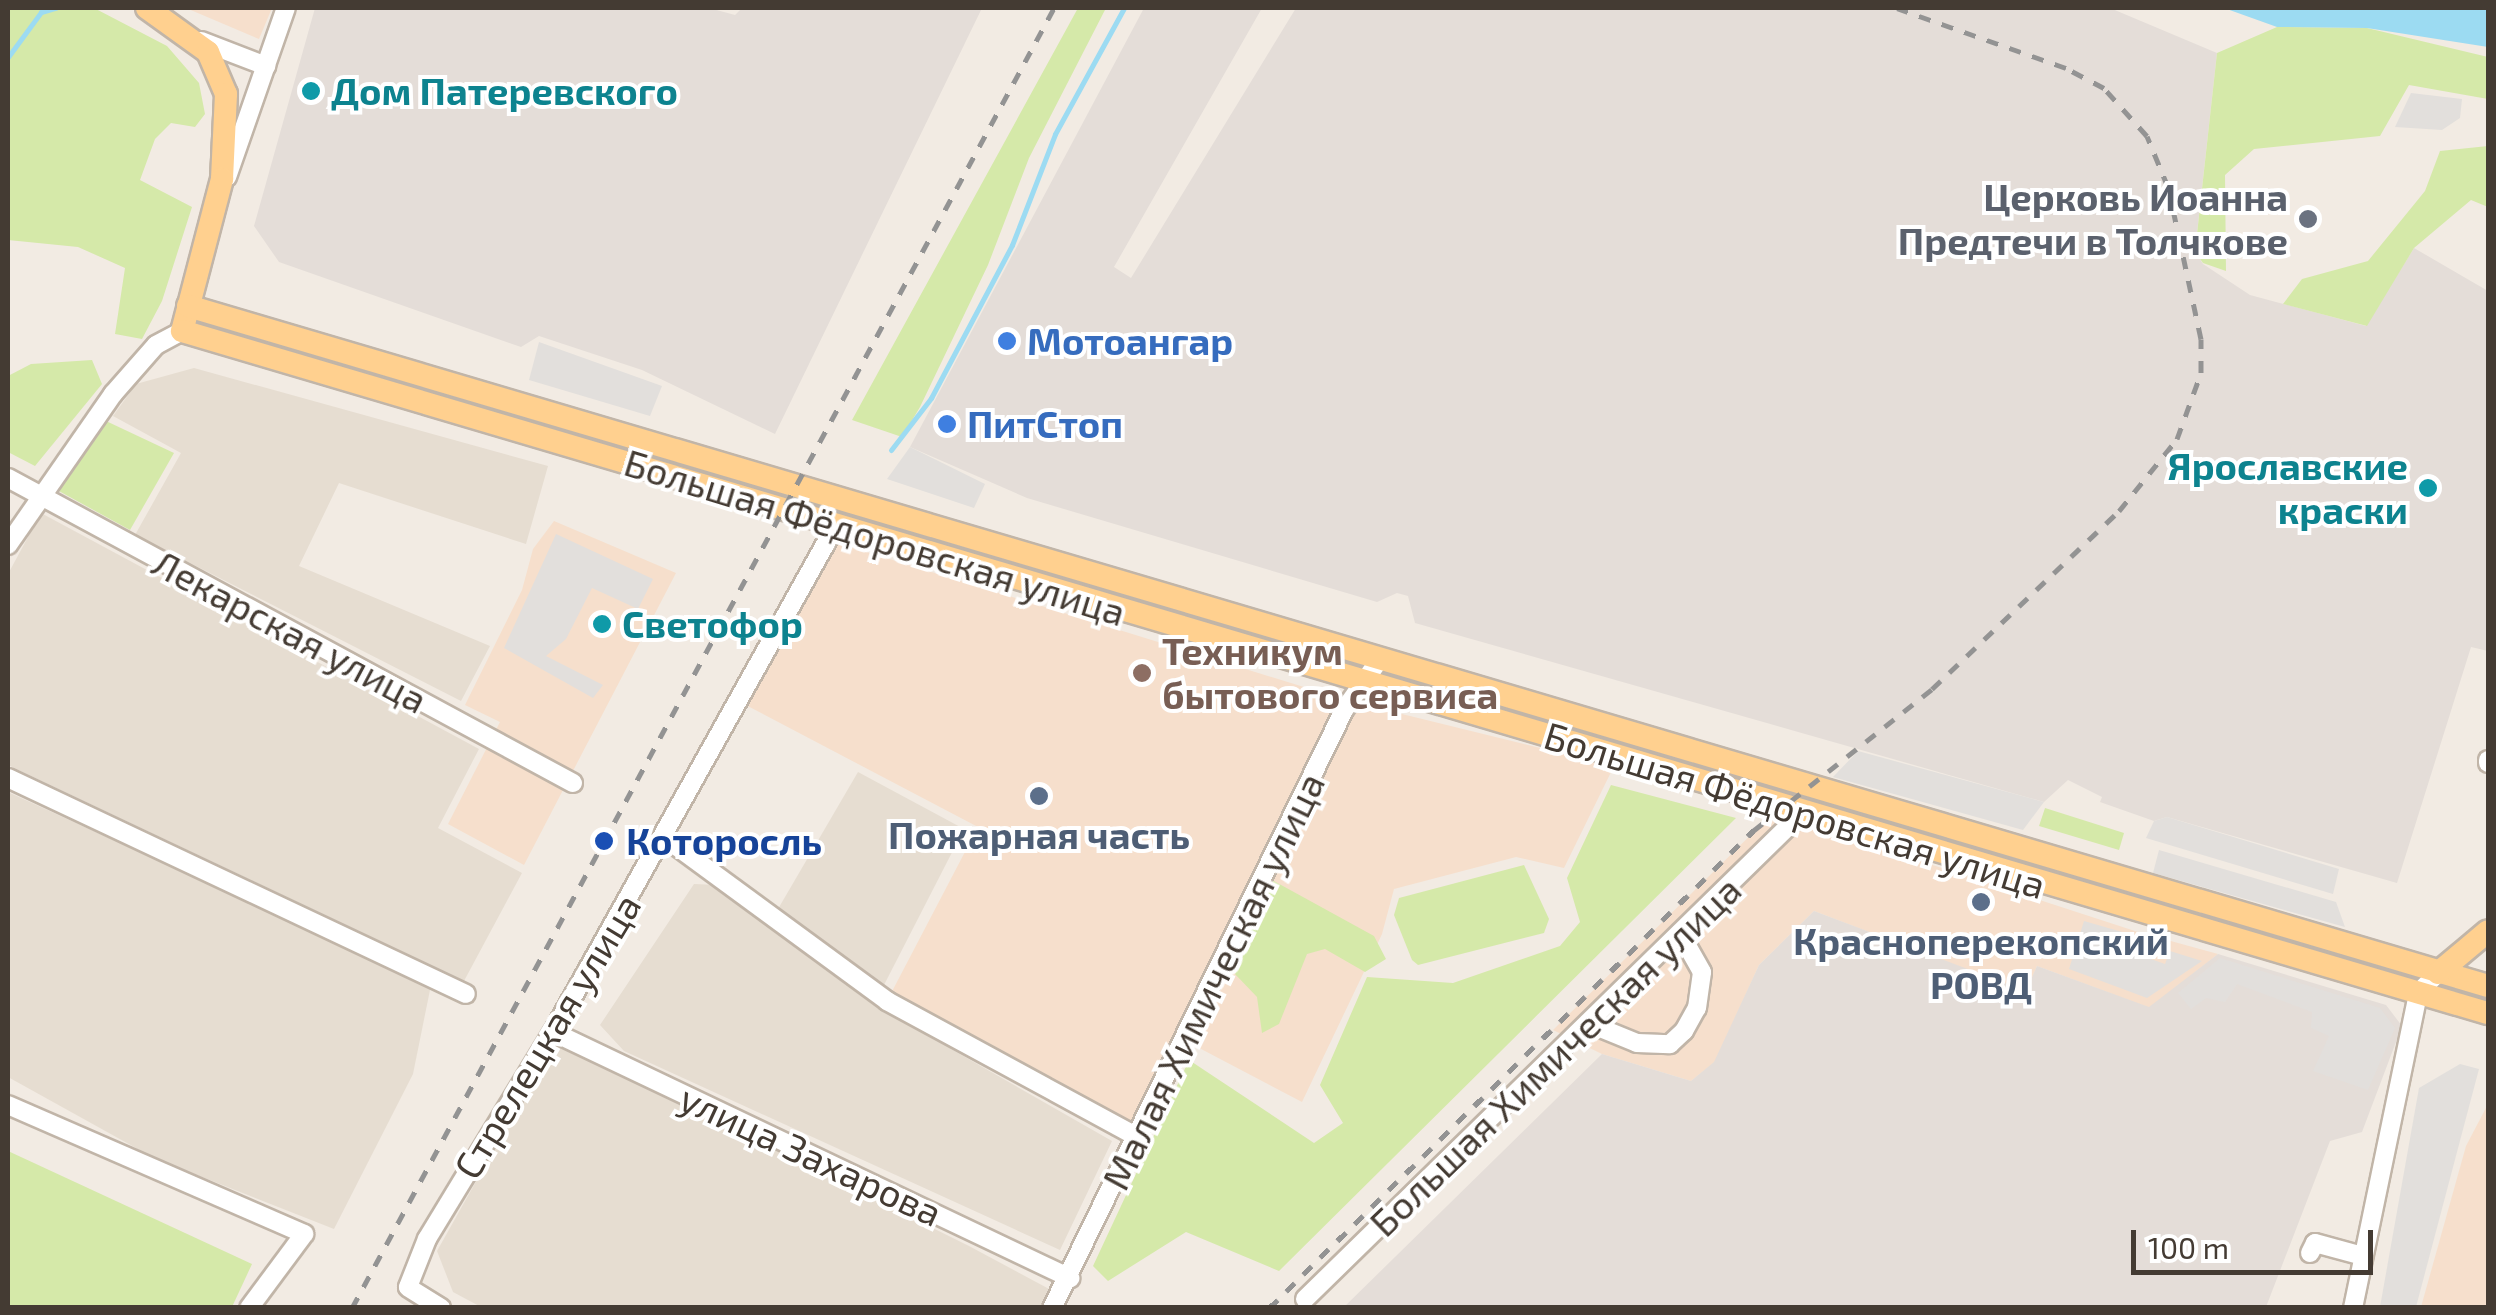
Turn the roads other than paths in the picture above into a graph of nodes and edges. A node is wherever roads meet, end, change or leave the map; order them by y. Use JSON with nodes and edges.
{"nodes":[{"id":1,"x":147,"y":8,"type":"edge"},
{"id":2,"x":286,"y":8,"type":"edge"},
{"id":3,"x":191,"y":36,"type":"junction"},
{"id":4,"x":266,"y":66,"type":"junction"},
{"id":5,"x":238,"y":110,"type":"junction"},
{"id":6,"x":188,"y":306,"type":"junction"},
{"id":7,"x":182,"y":331,"type":"junction"},
{"id":8,"x":8,"y":478,"type":"edge"},
{"id":9,"x":39,"y":496,"type":"junction"},
{"id":10,"x":836,"y":525,"type":"junction"},
{"id":11,"x":8,"y":545,"type":"edge"},
{"id":12,"x":1380,"y":659,"type":"junction"},
{"id":13,"x":1364,"y":682,"type":"junction"},
{"id":14,"x":8,"y":778,"type":"edge"},
{"id":15,"x":573,"y":783,"type":"dead end"},
{"id":16,"x":1803,"y":812,"type":"junction"},
{"id":17,"x":664,"y":837,"type":"junction"},
{"id":18,"x":2488,"y":932,"type":"edge"},
{"id":19,"x":1680,"y":933,"type":"junction"},
{"id":20,"x":2438,"y":972,"type":"junction"},
{"id":21,"x":2488,"y":986,"type":"edge"},
{"id":22,"x":2418,"y":993,"type":"junction"},
{"id":23,"x":466,"y":994,"type":"dead end"},
{"id":24,"x":2488,"y":1013,"type":"edge"},
{"id":25,"x":1588,"y":1023,"type":"junction"},
{"id":26,"x":552,"y":1032,"type":"junction"},
{"id":27,"x":8,"y":1104,"type":"edge"},
{"id":28,"x":1137,"y":1137,"type":"junction"},
{"id":29,"x":2310,"y":1252,"type":"dead end"},
{"id":30,"x":2364,"y":1256,"type":"junction"},
{"id":31,"x":1070,"y":1278,"type":"junction"},
{"id":32,"x":1305,"y":1299,"type":"dead end"},
{"id":33,"x":249,"y":1308,"type":"edge"},
{"id":34,"x":442,"y":1308,"type":"edge"},
{"id":35,"x":1052,"y":1308,"type":"edge"},
{"id":36,"x":2353,"y":1308,"type":"edge"}],
"edges":[{"from":1,"to":3,"type":"main road"},
{"from":2,"to":4,"type":"street"},
{"from":3,"to":4,"type":"street"},
{"from":3,"to":5,"type":"main road"},
{"from":4,"to":5,"type":"street"},
{"from":5,"to":6,"type":"main road"},
{"from":6,"to":7,"type":"main road"},
{"from":6,"to":12,"type":"main road","name":"Большая Фёдоровская улица"},
{"from":7,"to":9,"type":"street"},
{"from":7,"to":10,"type":"main road","name":"Большая Фёдоровская улица"},
{"from":8,"to":9,"type":"street","name":"Лекарская улица"},
{"from":9,"to":11,"type":"street"},
{"from":9,"to":15,"type":"street","name":"Лекарская улица"},
{"from":10,"to":13,"type":"main road","name":"Большая Фёдоровская улица"},
{"from":10,"to":17,"type":"street","name":"Стрелецкая улица"},
{"from":12,"to":13,"type":"street","name":"Малая Химическая улица"},
{"from":12,"to":20,"type":"main road","name":"Большая Фёдоровская улица"},
{"from":13,"to":16,"type":"main road","name":"Большая Фёдоровская улица"},
{"from":13,"to":28,"type":"street","name":"Малая Химическая улица"},
{"from":14,"to":23,"type":"street"},
{"from":16,"to":19,"type":"street","name":"Большая Химическая улица"},
{"from":16,"to":22,"type":"main road","name":"Большая Фёдоровская улица"},
{"from":17,"to":26,"type":"street","name":"Стрелецкая улица"},
{"from":17,"to":28,"type":"street"},
{"from":18,"to":20,"type":"main road"},
{"from":19,"to":25,"type":"street","name":"Большая Химическая улица"},
{"from":19,"to":25,"type":"street"},
{"from":20,"to":21,"type":"main road","name":"Большая Фёдоровская улица"},
{"from":20,"to":22,"type":"street"},
{"from":22,"to":24,"type":"main road","name":"Большая Фёдоровская улица"},
{"from":22,"to":30,"type":"street"},
{"from":25,"to":32,"type":"street","name":"Большая Химическая улица"},
{"from":26,"to":31,"type":"street","name":"улица Захарова"},
{"from":26,"to":34,"type":"street","name":"Стрелецкая улица"},
{"from":27,"to":33,"type":"street"},
{"from":28,"to":31,"type":"street","name":"Малая Химическая улица"},
{"from":29,"to":30,"type":"street"},
{"from":30,"to":36,"type":"street"},
{"from":31,"to":35,"type":"street","name":"Малая Химическая улица"}]}
